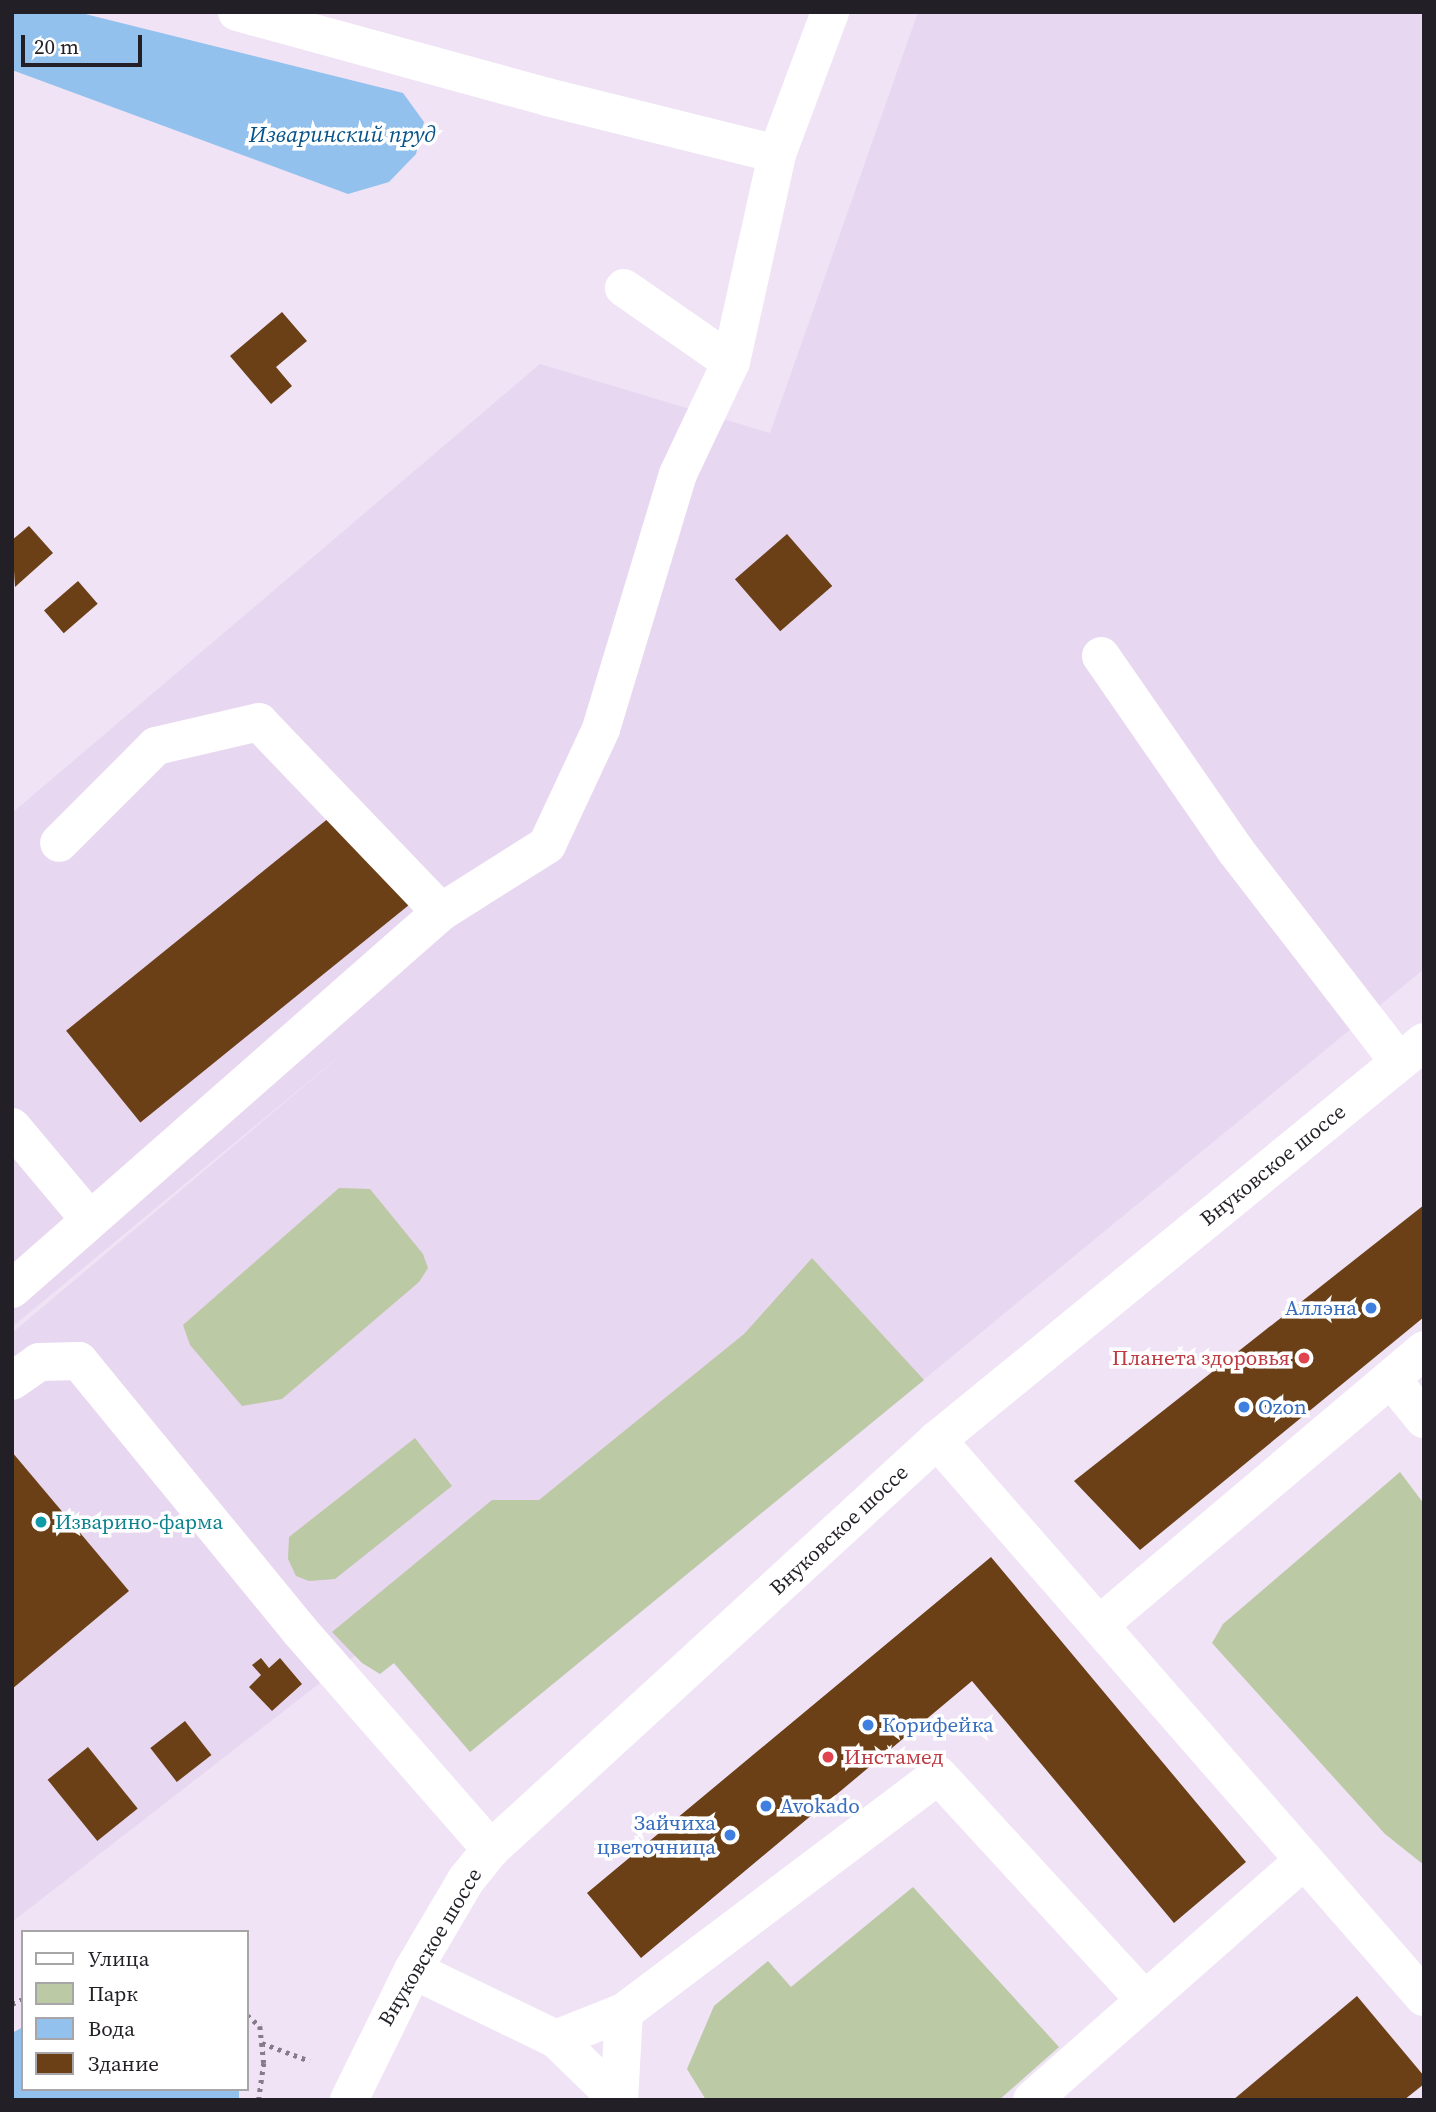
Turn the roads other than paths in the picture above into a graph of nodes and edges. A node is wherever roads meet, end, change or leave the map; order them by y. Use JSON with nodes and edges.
{"nodes":[{"id":1,"x":237,"y":12,"type":"edge"},
{"id":2,"x":830,"y":12,"type":"edge"},
{"id":3,"x":777,"y":153,"type":"junction"},
{"id":4,"x":624,"y":288,"type":"dead end"},
{"id":5,"x":731,"y":362,"type":"junction"},
{"id":6,"x":1101,"y":656,"type":"dead end"},
{"id":7,"x":59,"y":843,"type":"dead end"},
{"id":8,"x":441,"y":912,"type":"junction"},
{"id":9,"x":1411,"y":1052,"type":"edge"},
{"id":10,"x":12,"y":1127,"type":"edge"},
{"id":11,"x":90,"y":1220,"type":"junction"},
{"id":12,"x":12,"y":1289,"type":"edge"},
{"id":13,"x":1424,"y":1350,"type":"edge"},
{"id":14,"x":1391,"y":1379,"type":"junction"},
{"id":15,"x":12,"y":1381,"type":"edge"},
{"id":16,"x":1424,"y":1419,"type":"edge"},
{"id":17,"x":937,"y":1440,"type":"junction"},
{"id":18,"x":1099,"y":1625,"type":"junction"},
{"id":19,"x":491,"y":1849,"type":"junction"},
{"id":20,"x":1304,"y":1860,"type":"junction"},
{"id":21,"x":412,"y":1970,"type":"junction"},
{"id":22,"x":1424,"y":1997,"type":"edge"},
{"id":23,"x":1145,"y":2000,"type":"junction"},
{"id":24,"x":624,"y":2012,"type":"junction"},
{"id":25,"x":556,"y":2039,"type":"junction"},
{"id":26,"x":349,"y":2100,"type":"edge"},
{"id":27,"x":619,"y":2100,"type":"edge"},
{"id":28,"x":1032,"y":2100,"type":"edge"}],
"edges":[{"from":1,"to":3,"type":"street"},
{"from":2,"to":3,"type":"street"},
{"from":3,"to":5,"type":"street"},
{"from":4,"to":5,"type":"street"},
{"from":5,"to":8,"type":"street"},
{"from":6,"to":9,"type":"street"},
{"from":7,"to":8,"type":"street"},
{"from":8,"to":11,"type":"street"},
{"from":9,"to":17,"type":"street","name":"Внуковское шоссе"},
{"from":10,"to":11,"type":"street"},
{"from":11,"to":12,"type":"street"},
{"from":13,"to":14,"type":"street"},
{"from":14,"to":16,"type":"street"},
{"from":14,"to":18,"type":"street"},
{"from":15,"to":19,"type":"street"},
{"from":17,"to":18,"type":"street"},
{"from":17,"to":19,"type":"street","name":"Внуковское шоссе"},
{"from":18,"to":20,"type":"street"},
{"from":19,"to":21,"type":"street","name":"Внуковское шоссе"},
{"from":20,"to":22,"type":"street"},
{"from":20,"to":23,"type":"street"},
{"from":21,"to":25,"type":"street"},
{"from":21,"to":26,"type":"street","name":"Внуковское шоссе"},
{"from":23,"to":24,"type":"street"},
{"from":23,"to":28,"type":"street"},
{"from":24,"to":25,"type":"street"},
{"from":24,"to":27,"type":"street"},
{"from":25,"to":27,"type":"street"}]}
